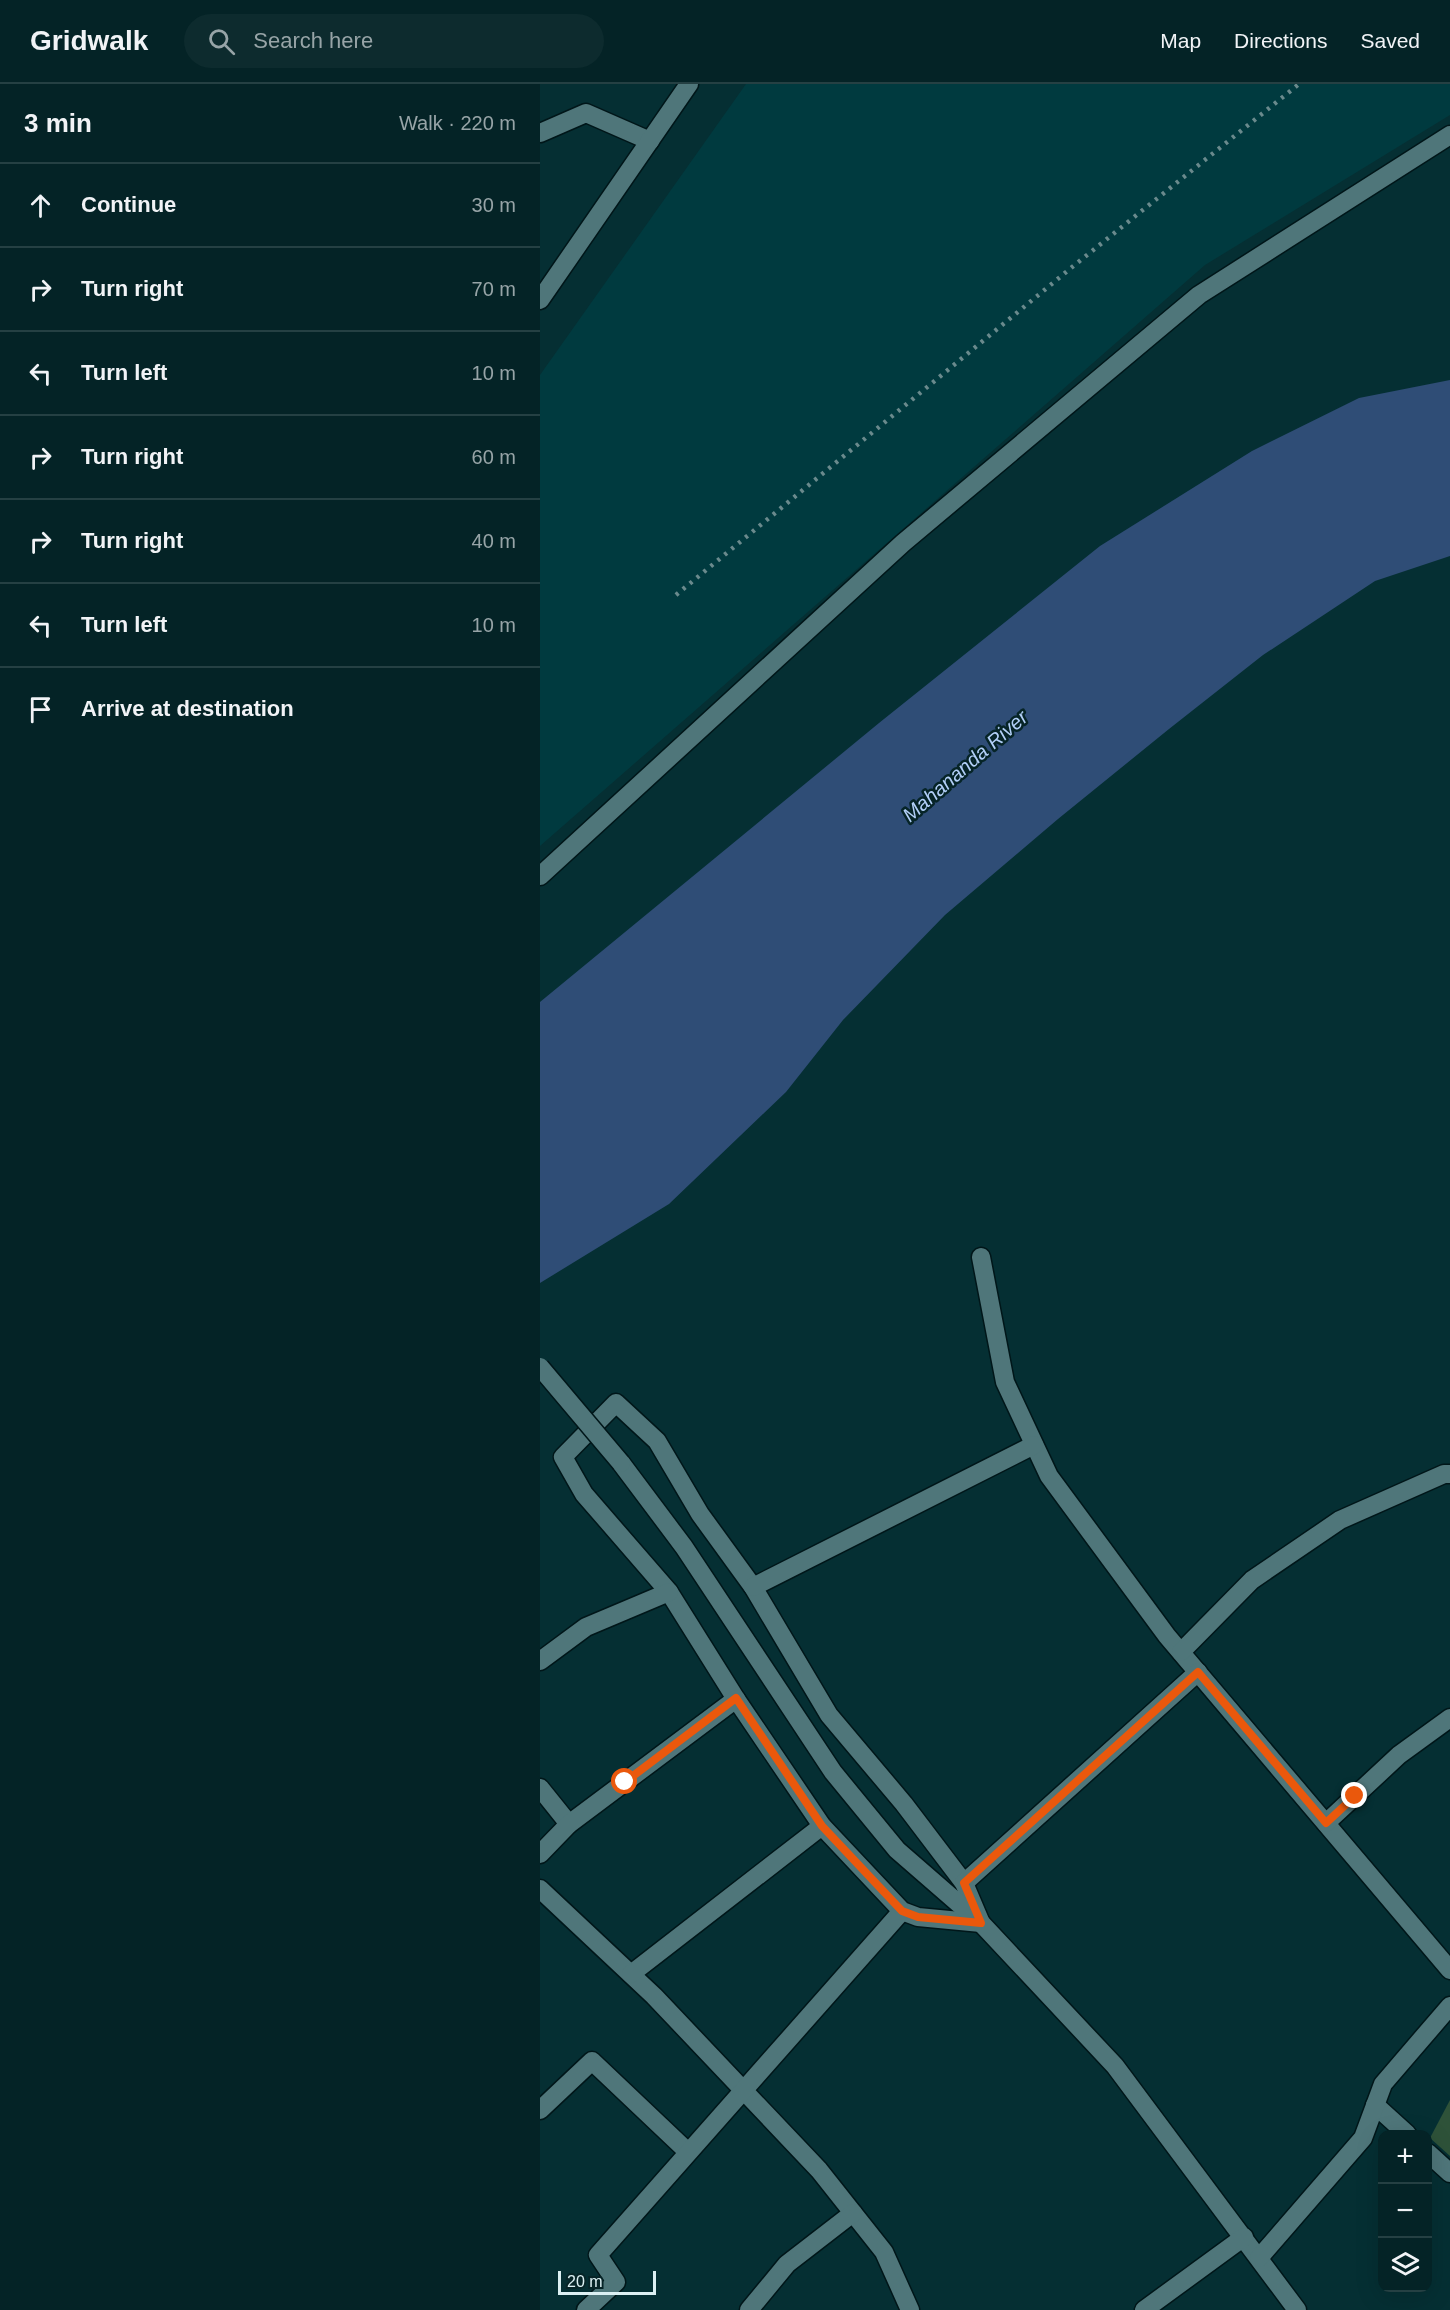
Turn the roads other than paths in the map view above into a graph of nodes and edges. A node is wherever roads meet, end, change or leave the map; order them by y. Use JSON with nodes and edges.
{"nodes":[{"id":1,"x":689,"y":84,"type":"edge"},
{"id":2,"x":540,"y":133,"type":"edge"},
{"id":3,"x":1450,"y":135,"type":"edge"},
{"id":4,"x":650,"y":141,"type":"junction"},
{"id":5,"x":540,"y":300,"type":"edge"},
{"id":6,"x":540,"y":876,"type":"edge"},
{"id":7,"x":981,"y":1257,"type":"dead end"},
{"id":8,"x":540,"y":1367,"type":"edge"},
{"id":9,"x":1034,"y":1444,"type":"junction"},
{"id":10,"x":1450,"y":1474,"type":"edge"},
{"id":11,"x":753,"y":1587,"type":"junction"},
{"id":12,"x":669,"y":1593,"type":"junction"},
{"id":13,"x":1181,"y":1652,"type":"junction"},
{"id":14,"x":540,"y":1661,"type":"edge"},
{"id":15,"x":1198,"y":1672,"type":"junction"},
{"id":16,"x":736,"y":1698,"type":"junction"},
{"id":17,"x":1450,"y":1718,"type":"edge"},
{"id":18,"x":540,"y":1788,"type":"edge"},
{"id":19,"x":1326,"y":1823,"type":"junction"},
{"id":20,"x":569,"y":1824,"type":"junction"},
{"id":21,"x":822,"y":1826,"type":"junction"},
{"id":22,"x":540,"y":1854,"type":"edge"},
{"id":23,"x":964,"y":1883,"type":"junction"},
{"id":24,"x":540,"y":1889,"type":"edge"},
{"id":25,"x":902,"y":1911,"type":"junction"},
{"id":26,"x":981,"y":1923,"type":"junction"},
{"id":27,"x":1450,"y":1970,"type":"edge"},
{"id":28,"x":631,"y":1974,"type":"junction"},
{"id":29,"x":1450,"y":2006,"type":"edge"},
{"id":30,"x":743,"y":2089,"type":"junction"},
{"id":31,"x":1375,"y":2105,"type":"junction"},
{"id":32,"x":540,"y":2110,"type":"edge"},
{"id":33,"x":1403,"y":2130,"type":"edge"},
{"id":34,"x":688,"y":2152,"type":"junction"},
{"id":35,"x":1432,"y":2157,"type":"edge"},
{"id":36,"x":1450,"y":2173,"type":"edge"},
{"id":37,"x":853,"y":2213,"type":"junction"},
{"id":38,"x":1244,"y":2237,"type":"junction"},
{"id":39,"x":1259,"y":2258,"type":"junction"},
{"id":40,"x":586,"y":2310,"type":"edge"},
{"id":41,"x":749,"y":2310,"type":"edge"},
{"id":42,"x":910,"y":2310,"type":"edge"},
{"id":43,"x":1144,"y":2310,"type":"edge"},
{"id":44,"x":1297,"y":2310,"type":"edge"}],
"edges":[{"from":1,"to":4,"type":"street"},
{"from":2,"to":4,"type":"street"},
{"from":3,"to":6,"type":"street"},
{"from":4,"to":5,"type":"street"},
{"from":7,"to":9,"type":"street"},
{"from":8,"to":26,"type":"street","bridge":true},
{"from":9,"to":11,"type":"street"},
{"from":9,"to":13,"type":"street"},
{"from":10,"to":13,"type":"street"},
{"from":11,"to":12,"type":"street"},
{"from":11,"to":23,"type":"street"},
{"from":12,"to":14,"type":"street"},
{"from":12,"to":16,"type":"street"},
{"from":13,"to":15,"type":"street"},
{"from":15,"to":19,"type":"street"},
{"from":15,"to":23,"type":"street"},
{"from":16,"to":20,"type":"street"},
{"from":16,"to":21,"type":"street"},
{"from":17,"to":19,"type":"street"},
{"from":18,"to":20,"type":"street"},
{"from":19,"to":27,"type":"street"},
{"from":20,"to":22,"type":"street"},
{"from":21,"to":25,"type":"street"},
{"from":21,"to":28,"type":"street"},
{"from":23,"to":26,"type":"street"},
{"from":24,"to":28,"type":"street"},
{"from":25,"to":26,"type":"street"},
{"from":25,"to":30,"type":"street"},
{"from":26,"to":38,"type":"street"},
{"from":28,"to":30,"type":"street"},
{"from":29,"to":31,"type":"street"},
{"from":30,"to":34,"type":"street"},
{"from":30,"to":37,"type":"street"},
{"from":31,"to":33,"type":"street"},
{"from":31,"to":39,"type":"street"},
{"from":32,"to":34,"type":"street"},
{"from":34,"to":40,"type":"street"},
{"from":35,"to":36,"type":"street"},
{"from":37,"to":41,"type":"street"},
{"from":37,"to":42,"type":"street"},
{"from":38,"to":39,"type":"street"},
{"from":38,"to":43,"type":"street"},
{"from":39,"to":44,"type":"street"}]}
